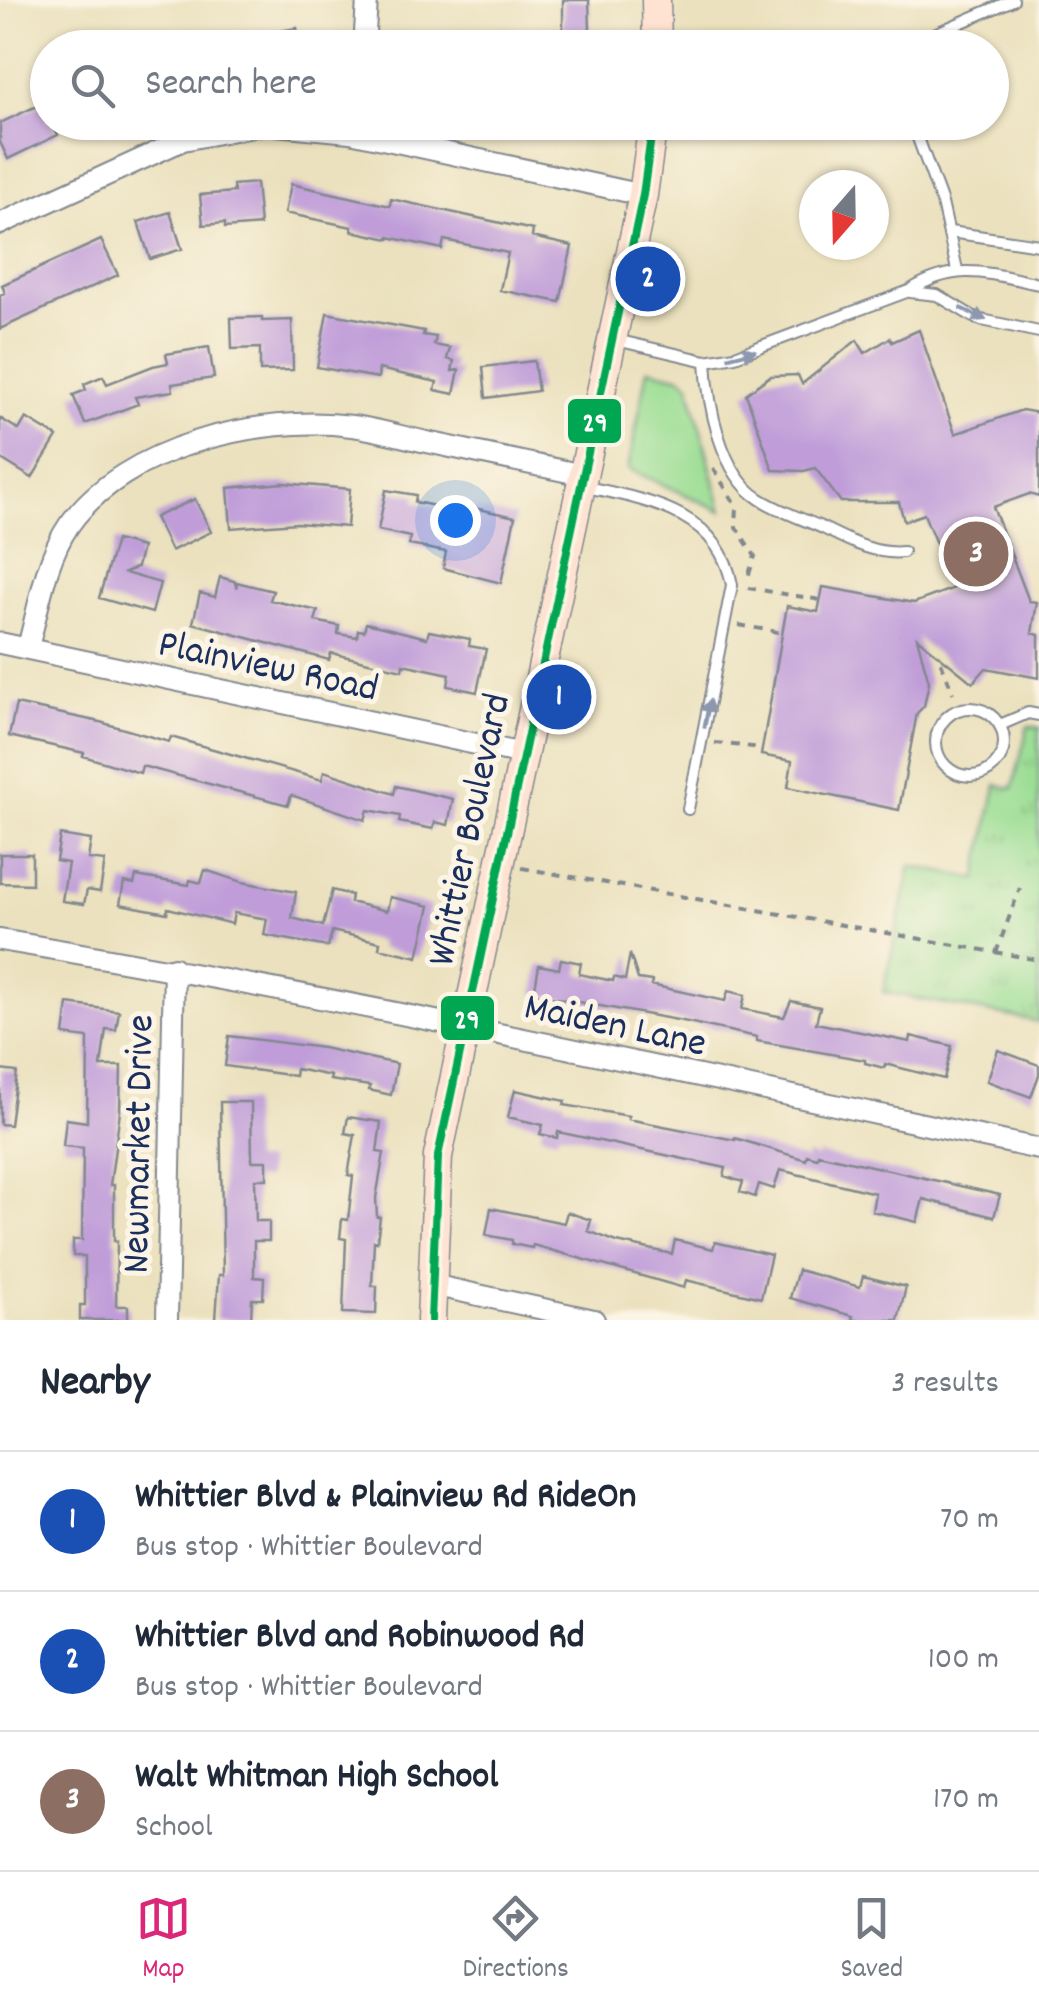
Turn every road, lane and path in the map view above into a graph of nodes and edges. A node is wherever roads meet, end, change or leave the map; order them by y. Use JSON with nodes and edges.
{"nodes":[{"id":1,"x":367,"y":0,"type":"edge"},
{"id":2,"x":656,"y":0,"type":"edge"},
{"id":3,"x":1013,"y":0,"type":"edge"},
{"id":4,"x":365,"y":30,"type":"edge"},
{"id":5,"x":657,"y":30,"type":"edge"},
{"id":6,"x":944,"y":30,"type":"edge"},
{"id":7,"x":183,"y":140,"type":"edge"},
{"id":8,"x":407,"y":140,"type":"edge"},
{"id":9,"x":651,"y":140,"type":"edge"},
{"id":10,"x":918,"y":140,"type":"edge"},
{"id":11,"x":643,"y":195,"type":"junction"},
{"id":12,"x":0,"y":224,"type":"edge"},
{"id":13,"x":950,"y":232,"type":"junction"},
{"id":14,"x":1039,"y":245,"type":"edge"},
{"id":15,"x":957,"y":270,"type":"junction"},
{"id":16,"x":1039,"y":284,"type":"edge"},
{"id":17,"x":909,"y":292,"type":"junction"},
{"id":18,"x":1039,"y":332,"type":"edge"},
{"id":19,"x":612,"y":339,"type":"junction"},
{"id":20,"x":706,"y":361,"type":"junction"},
{"id":21,"x":710,"y":457,"type":"dead end"},
{"id":22,"x":582,"y":480,"type":"junction"},
{"id":23,"x":903,"y":552,"type":"dead end"},
{"id":24,"x":821,"y":600,"type":"dead end"},
{"id":25,"x":734,"y":624,"type":"dead end"},
{"id":26,"x":782,"y":633,"type":"dead end"},
{"id":27,"x":0,"y":642,"type":"edge"},
{"id":28,"x":28,"y":648,"type":"junction"},
{"id":29,"x":941,"y":662,"type":"dead end"},
{"id":30,"x":953,"y":693,"type":"dead end"},
{"id":31,"x":1039,"y":715,"type":"edge"},
{"id":32,"x":1000,"y":725,"type":"junction"},
{"id":33,"x":715,"y":743,"type":"dead end"},
{"id":34,"x":762,"y":748,"type":"dead end"},
{"id":35,"x":522,"y":754,"type":"junction"},
{"id":36,"x":688,"y":809,"type":"dead end"},
{"id":37,"x":499,"y":864,"type":"junction"},
{"id":38,"x":1020,"y":888,"type":"dead end"},
{"id":39,"x":0,"y":940,"type":"edge"},
{"id":40,"x":996,"y":953,"type":"junction"},
{"id":41,"x":1039,"y":960,"type":"edge"},
{"id":42,"x":174,"y":968,"type":"junction"},
{"id":43,"x":464,"y":1025,"type":"junction"},
{"id":44,"x":1039,"y":1149,"type":"edge"},
{"id":45,"x":432,"y":1285,"type":"junction"},
{"id":46,"x":166,"y":1320,"type":"edge"},
{"id":47,"x":431,"y":1320,"type":"edge"},
{"id":48,"x":594,"y":1320,"type":"edge"}],
"edges":[{"from":1,"to":4,"type":"street"},
{"from":2,"to":5,"type":"street"},
{"from":3,"to":6,"type":"lane"},
{"from":7,"to":12,"type":"street"},
{"from":8,"to":11,"type":"street"},
{"from":9,"to":11,"type":"street","name":"Whittier Boulevard"},
{"from":10,"to":13,"type":"lane"},
{"from":11,"to":19,"type":"street","name":"Whittier Boulevard"},
{"from":13,"to":14,"type":"lane"},
{"from":13,"to":15,"type":"lane"},
{"from":15,"to":16,"type":"lane"},
{"from":15,"to":17,"type":"lane"},
{"from":17,"to":18,"type":"lane","one_way":true},
{"from":20,"to":17,"type":"lane","one_way":true},
{"from":19,"to":20,"type":"lane"},
{"from":19,"to":22,"type":"street","name":"Whittier Boulevard"},
{"from":20,"to":23,"type":"lane"},
{"from":21,"to":24,"type":"path"},
{"from":22,"to":28,"type":"street"},
{"from":22,"to":35,"type":"street","name":"Whittier Boulevard"},
{"from":36,"to":22,"type":"lane","one_way":true},
{"from":25,"to":26,"type":"path"},
{"from":27,"to":28,"type":"street","name":"Plainview Road"},
{"from":28,"to":35,"type":"street","name":"Plainview Road"},
{"from":29,"to":30,"type":"path"},
{"from":31,"to":32,"type":"lane"},
{"from":32,"to":32,"type":"lane"},
{"from":33,"to":34,"type":"path"},
{"from":35,"to":37,"type":"street","name":"Whittier Boulevard"},
{"from":37,"to":40,"type":"path"},
{"from":37,"to":43,"type":"street","name":"Whittier Boulevard"},
{"from":38,"to":40,"type":"path"},
{"from":39,"to":42,"type":"street","name":"Maiden Lane"},
{"from":40,"to":41,"type":"path"},
{"from":42,"to":43,"type":"street","name":"Maiden Lane"},
{"from":42,"to":46,"type":"street","name":"Newmarket Drive"},
{"from":43,"to":44,"type":"street","name":"Maiden Lane"},
{"from":43,"to":45,"type":"street","name":"Whittier Boulevard"},
{"from":45,"to":47,"type":"street","name":"Whittier Boulevard"},
{"from":45,"to":48,"type":"street"}]}
